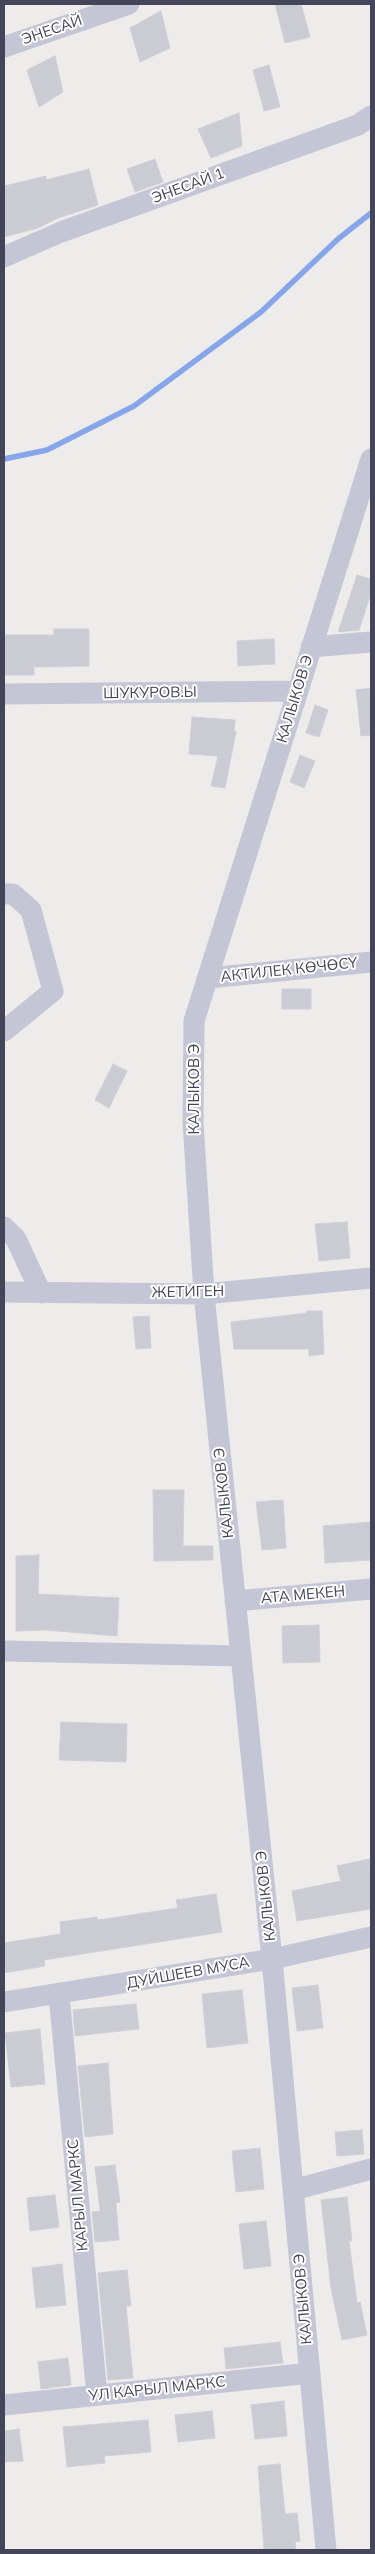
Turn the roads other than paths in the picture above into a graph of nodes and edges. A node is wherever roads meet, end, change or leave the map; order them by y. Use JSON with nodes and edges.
{"nodes":[{"id":1,"x":129,"y":4,"type":"edge"},
{"id":2,"x":4,"y":47,"type":"edge"},
{"id":3,"x":371,"y":116,"type":"edge"},
{"id":4,"x":4,"y":256,"type":"edge"},
{"id":5,"x":371,"y":459,"type":"edge"},
{"id":6,"x":371,"y":642,"type":"edge"},
{"id":7,"x":311,"y":647,"type":"junction"},
{"id":8,"x":297,"y":691,"type":"junction"},
{"id":9,"x":4,"y":694,"type":"edge"},
{"id":10,"x":4,"y":894,"type":"edge"},
{"id":11,"x":371,"y":962,"type":"edge"},
{"id":12,"x":208,"y":978,"type":"junction"},
{"id":13,"x":4,"y":1031,"type":"edge"},
{"id":14,"x":4,"y":1227,"type":"edge"},
{"id":15,"x":371,"y":1278,"type":"edge"},
{"id":16,"x":4,"y":1292,"type":"edge"},
{"id":17,"x":41,"y":1292,"type":"junction"},
{"id":18,"x":204,"y":1294,"type":"junction"},
{"id":19,"x":371,"y":1589,"type":"edge"},
{"id":20,"x":235,"y":1601,"type":"junction"},
{"id":21,"x":4,"y":1651,"type":"edge"},
{"id":22,"x":241,"y":1656,"type":"junction"},
{"id":23,"x":371,"y":1937,"type":"edge"},
{"id":24,"x":272,"y":1959,"type":"junction"},
{"id":25,"x":58,"y":1995,"type":"junction"},
{"id":26,"x":4,"y":2002,"type":"edge"},
{"id":27,"x":371,"y":2169,"type":"edge"},
{"id":28,"x":293,"y":2190,"type":"junction"},
{"id":29,"x":310,"y":2373,"type":"junction"},
{"id":30,"x":97,"y":2395,"type":"junction"},
{"id":31,"x":4,"y":2405,"type":"edge"},
{"id":32,"x":326,"y":2550,"type":"edge"}],
"edges":[{"from":1,"to":2,"type":"street","name":"ЭНЕСАЙ"},
{"from":3,"to":4,"type":"street","name":"ЭНЕСАЙ 1"},
{"from":5,"to":7,"type":"street","name":"КАЛЫКОВ Э"},
{"from":6,"to":7,"type":"street"},
{"from":7,"to":8,"type":"street","name":"КАЛЫКОВ Э"},
{"from":8,"to":9,"type":"street","name":"ШУКУРОВ.Ы"},
{"from":8,"to":12,"type":"street","name":"КАЛЫКОВ Э"},
{"from":10,"to":13,"type":"street"},
{"from":11,"to":12,"type":"street","name":"АКТИЛЕК КӨЧӨСҮ"},
{"from":12,"to":18,"type":"street","name":"КАЛЫКОВ Э"},
{"from":14,"to":17,"type":"street"},
{"from":15,"to":18,"type":"street","name":"ЖЕТИГЕН"},
{"from":16,"to":17,"type":"street","name":"ЖЕТИГЕН"},
{"from":17,"to":18,"type":"street","name":"ЖЕТИГЕН"},
{"from":18,"to":20,"type":"street","name":"КАЛЫКОВ Э"},
{"from":19,"to":20,"type":"street","name":"АТА МЕКЕН"},
{"from":20,"to":22,"type":"street","name":"КАЛЫКОВ Э"},
{"from":21,"to":22,"type":"street"},
{"from":22,"to":24,"type":"street","name":"КАЛЫКОВ Э"},
{"from":23,"to":24,"type":"street","name":"ДУЙШЕЕВ МУСА"},
{"from":24,"to":25,"type":"street","name":"ДУЙШЕЕВ МУСА"},
{"from":24,"to":28,"type":"street","name":"КАЛЫКОВ Э"},
{"from":25,"to":26,"type":"street","name":"ДУЙШЕЕВ МУСА"},
{"from":25,"to":30,"type":"street","name":"КАРЫЛ МАРКС"},
{"from":27,"to":28,"type":"street"},
{"from":28,"to":29,"type":"street","name":"КАЛЫКОВ Э"},
{"from":29,"to":30,"type":"street","name":"УЛ КАРЫЛ МАРКС"},
{"from":29,"to":32,"type":"street","name":"КАЛЫКОВ Э"},
{"from":30,"to":31,"type":"street","name":"УЛ КАРЫЛ МАРКС"}]}
